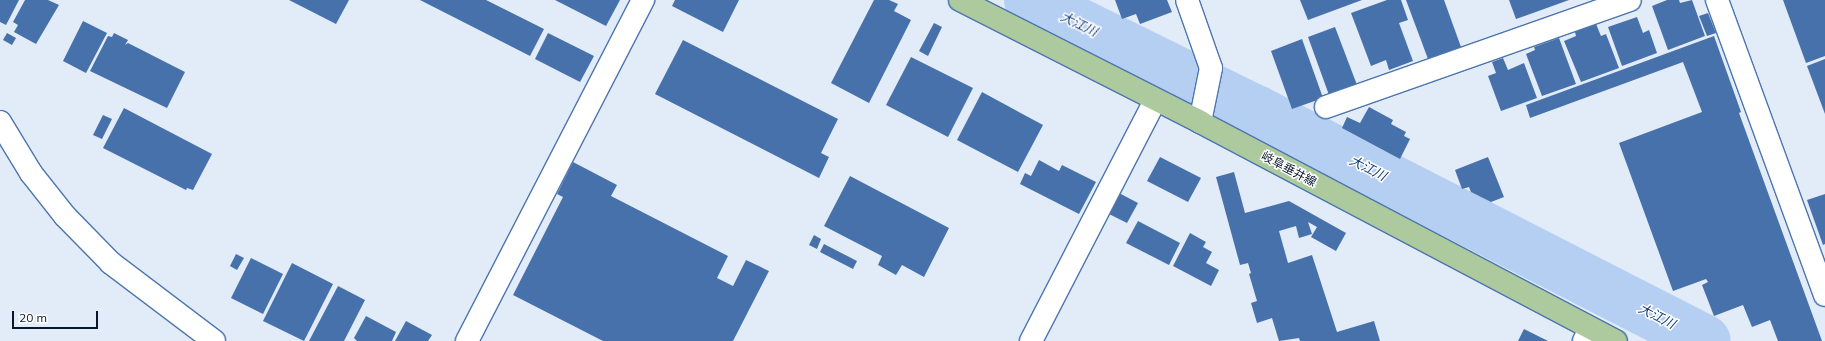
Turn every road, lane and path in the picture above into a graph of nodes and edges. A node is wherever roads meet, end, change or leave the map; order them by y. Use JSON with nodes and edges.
{"nodes":[{"id":1,"x":643,"y":0,"type":"edge"},
{"id":2,"x":960,"y":0,"type":"edge"},
{"id":3,"x":1187,"y":0,"type":"edge"},
{"id":4,"x":1630,"y":0,"type":"edge"},
{"id":5,"x":1717,"y":0,"type":"edge"},
{"id":6,"x":1155,"y":101,"type":"junction"},
{"id":7,"x":1326,"y":107,"type":"dead end"},
{"id":8,"x":1203,"y":113,"type":"junction"},
{"id":9,"x":0,"y":122,"type":"edge"},
{"id":10,"x":1825,"y":295,"type":"edge"},
{"id":11,"x":1587,"y":335,"type":"edge"},
{"id":12,"x":214,"y":341,"type":"edge"},
{"id":13,"x":467,"y":341,"type":"edge"},
{"id":14,"x":1031,"y":341,"type":"edge"},
{"id":15,"x":1616,"y":341,"type":"edge"}],
"edges":[{"from":1,"to":13,"type":"street"},
{"from":2,"to":6,"type":"main road","name":"岐阜垂井線"},
{"from":3,"to":8,"type":"street"},
{"from":4,"to":7,"type":"street"},
{"from":5,"to":10,"type":"street"},
{"from":6,"to":8,"type":"main road","name":"岐阜垂井線"},
{"from":6,"to":14,"type":"street"},
{"from":8,"to":11,"type":"main road","name":"岐阜垂井線"},
{"from":9,"to":12,"type":"street"},
{"from":11,"to":15,"type":"main road","name":"岐阜垂井線"}]}
